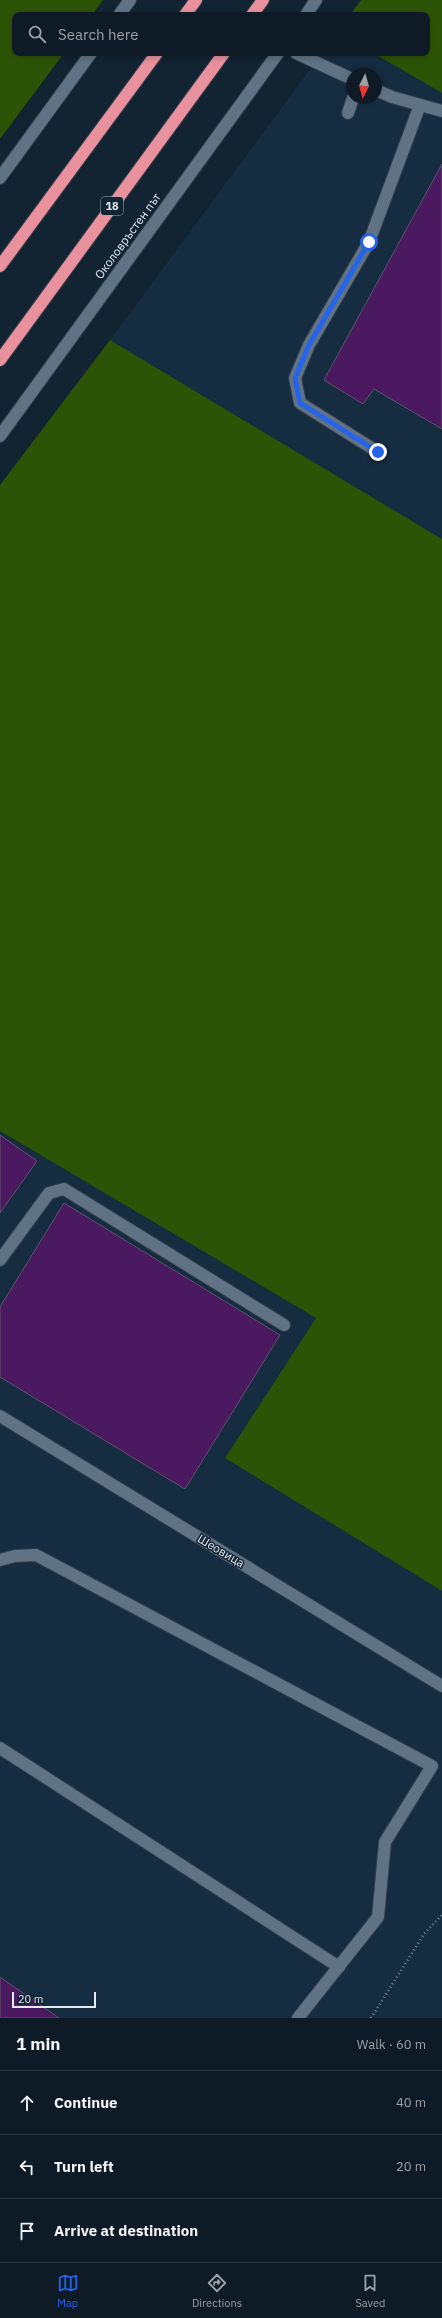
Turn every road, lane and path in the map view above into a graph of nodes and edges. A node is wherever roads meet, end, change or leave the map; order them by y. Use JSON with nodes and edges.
{"nodes":[{"id":1,"x":130,"y":0,"type":"edge"},
{"id":2,"x":196,"y":0,"type":"edge"},
{"id":3,"x":263,"y":0,"type":"edge"},
{"id":4,"x":316,"y":0,"type":"edge"},
{"id":5,"x":121,"y":12,"type":"edge"},
{"id":6,"x":187,"y":12,"type":"edge"},
{"id":7,"x":254,"y":12,"type":"edge"},
{"id":8,"x":308,"y":12,"type":"edge"},
{"id":9,"x":89,"y":56,"type":"edge"},
{"id":10,"x":155,"y":56,"type":"edge"},
{"id":11,"x":222,"y":56,"type":"edge"},
{"id":12,"x":276,"y":56,"type":"edge"},
{"id":13,"x":302,"y":56,"type":"edge"},
{"id":14,"x":346,"y":76,"type":"edge"},
{"id":15,"x":382,"y":93,"type":"edge"},
{"id":16,"x":351,"y":104,"type":"edge"},
{"id":17,"x":420,"y":105,"type":"junction"},
{"id":18,"x":442,"y":111,"type":"edge"},
{"id":19,"x":348,"y":113,"type":"dead end"},
{"id":20,"x":0,"y":178,"type":"edge"},
{"id":21,"x":0,"y":266,"type":"edge"},
{"id":22,"x":0,"y":360,"type":"edge"},
{"id":23,"x":0,"y":436,"type":"edge"},
{"id":24,"x":378,"y":452,"type":"dead end"},
{"id":25,"x":0,"y":1260,"type":"edge"},
{"id":26,"x":284,"y":1325,"type":"dead end"},
{"id":27,"x":0,"y":1416,"type":"edge"},
{"id":28,"x":0,"y":1560,"type":"edge"},
{"id":29,"x":442,"y":1686,"type":"edge"},
{"id":30,"x":0,"y":1748,"type":"edge"},
{"id":31,"x":442,"y":1915,"type":"edge"},
{"id":32,"x":339,"y":1967,"type":"junction"},
{"id":33,"x":298,"y":2018,"type":"edge"},
{"id":34,"x":371,"y":2018,"type":"edge"}],
"edges":[{"from":1,"to":5,"type":"street"},
{"from":2,"to":6,"type":"highway"},
{"from":3,"to":7,"type":"highway"},
{"from":4,"to":8,"type":"street"},
{"from":9,"to":20,"type":"street"},
{"from":10,"to":21,"type":"highway"},
{"from":11,"to":22,"type":"highway","number":"18"},
{"from":12,"to":23,"type":"street","name":"Околовръстен път"},
{"from":13,"to":14,"type":"street"},
{"from":15,"to":17,"type":"street"},
{"from":16,"to":19,"type":"street"},
{"from":17,"to":18,"type":"street"},
{"from":17,"to":24,"type":"street"},
{"from":25,"to":26,"type":"street"},
{"from":27,"to":29,"type":"street","name":"Шеовица"},
{"from":28,"to":32,"type":"street"},
{"from":30,"to":32,"type":"street"},
{"from":31,"to":34,"type":"path"},
{"from":32,"to":33,"type":"street"}]}
